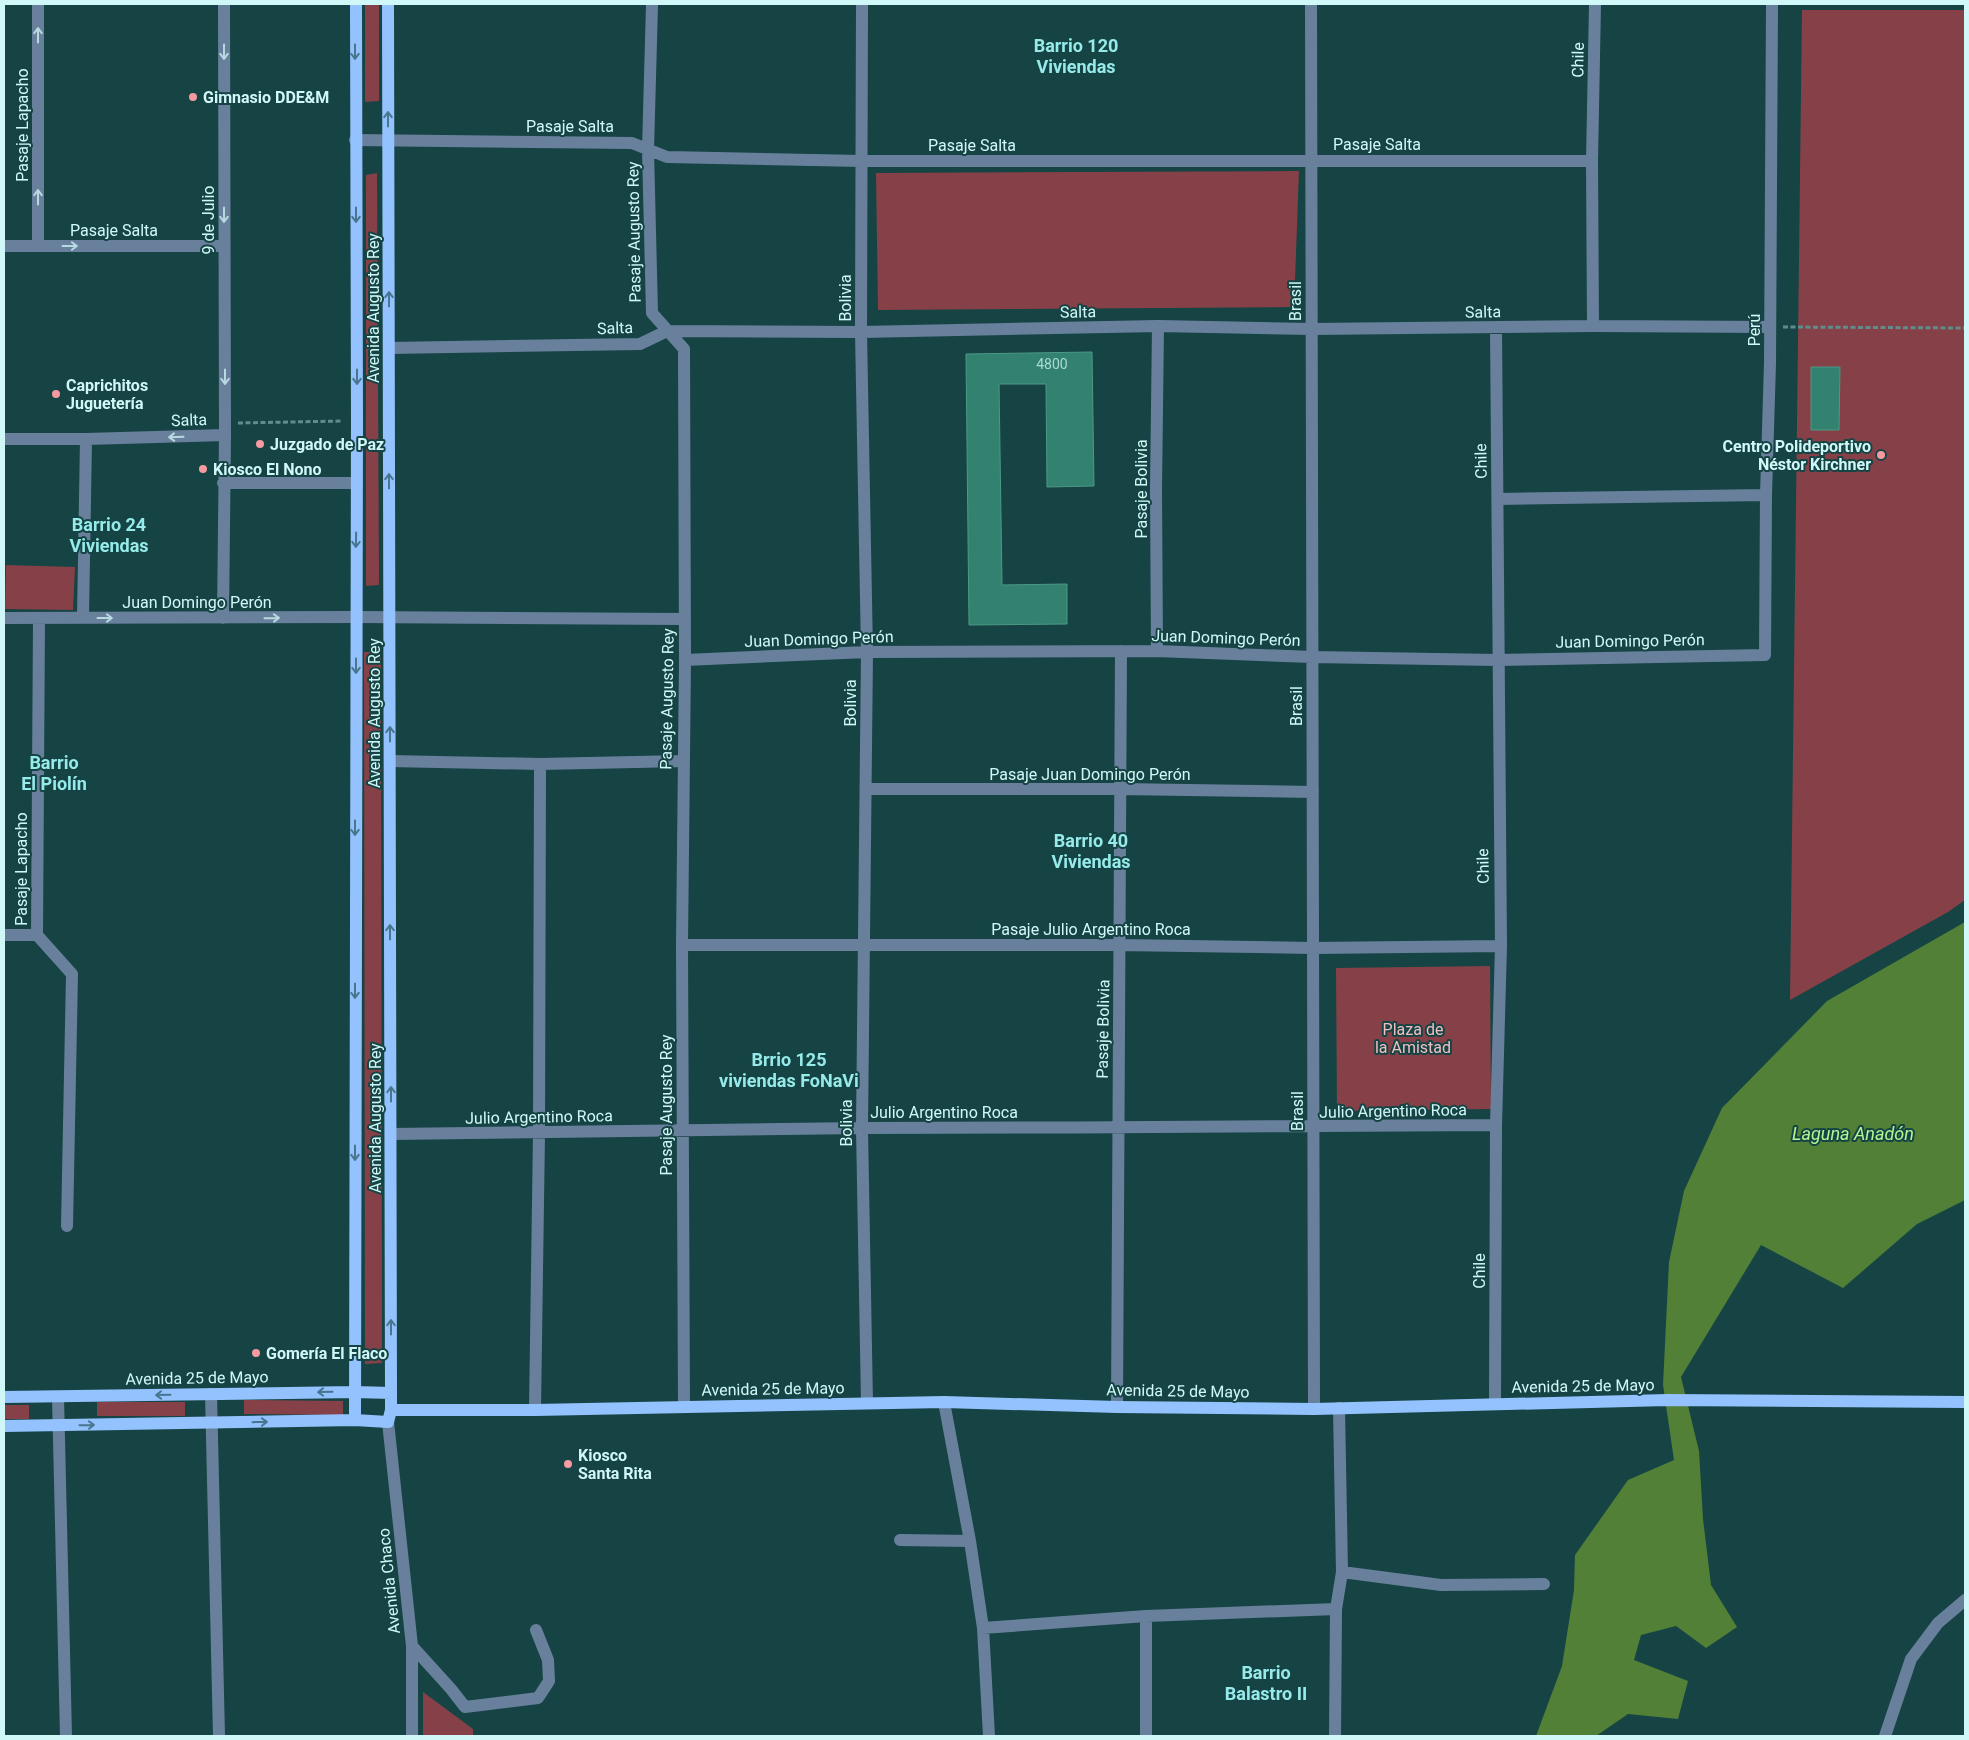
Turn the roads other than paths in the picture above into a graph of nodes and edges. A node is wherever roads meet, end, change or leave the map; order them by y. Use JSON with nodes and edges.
{"nodes":[{"id":1,"x":38,"y":4,"type":"edge"},
{"id":2,"x":224,"y":4,"type":"edge"},
{"id":3,"x":356,"y":4,"type":"edge"},
{"id":4,"x":388,"y":4,"type":"edge"},
{"id":5,"x":652,"y":4,"type":"edge"},
{"id":6,"x":862,"y":4,"type":"edge"},
{"id":7,"x":1311,"y":4,"type":"edge"},
{"id":8,"x":1596,"y":4,"type":"edge"},
{"id":9,"x":1772,"y":4,"type":"edge"},
{"id":10,"x":355,"y":140,"type":"junction"},
{"id":11,"x":388,"y":141,"type":"junction"},
{"id":12,"x":648,"y":150,"type":"junction"},
{"id":13,"x":862,"y":161,"type":"junction"},
{"id":14,"x":1311,"y":161,"type":"junction"},
{"id":15,"x":1592,"y":161,"type":"junction"},
{"id":16,"x":4,"y":246,"type":"edge"},
{"id":17,"x":38,"y":246,"type":"junction"},
{"id":18,"x":224,"y":246,"type":"junction"},
{"id":19,"x":1158,"y":326,"type":"junction"},
{"id":20,"x":1593,"y":326,"type":"junction"},
{"id":21,"x":1770,"y":327,"type":"junction"},
{"id":22,"x":1496,"y":328,"type":"junction"},
{"id":23,"x":1312,"y":329,"type":"junction"},
{"id":24,"x":667,"y":331,"type":"junction"},
{"id":25,"x":861,"y":332,"type":"junction"},
{"id":26,"x":389,"y":348,"type":"junction"},
{"id":27,"x":225,"y":435,"type":"junction"},
{"id":28,"x":4,"y":439,"type":"edge"},
{"id":29,"x":86,"y":439,"type":"junction"},
{"id":30,"x":223,"y":483,"type":"junction"},
{"id":31,"x":357,"y":483,"type":"junction"},
{"id":32,"x":1766,"y":495,"type":"junction"},
{"id":33,"x":1498,"y":499,"type":"junction"},
{"id":34,"x":356,"y":617,"type":"junction"},
{"id":35,"x":4,"y":618,"type":"edge"},
{"id":36,"x":83,"y":618,"type":"junction"},
{"id":37,"x":223,"y":618,"type":"junction"},
{"id":38,"x":390,"y":618,"type":"junction"},
{"id":39,"x":39,"y":619,"type":"junction"},
{"id":40,"x":684,"y":619,"type":"junction"},
{"id":41,"x":1121,"y":651,"type":"junction"},
{"id":42,"x":1157,"y":651,"type":"junction"},
{"id":43,"x":867,"y":652,"type":"junction"},
{"id":44,"x":1765,"y":655,"type":"joint"},
{"id":45,"x":1312,"y":657,"type":"junction"},
{"id":46,"x":685,"y":660,"type":"junction"},
{"id":47,"x":1497,"y":660,"type":"junction"},
{"id":48,"x":390,"y":761,"type":"junction"},
{"id":49,"x":683,"y":761,"type":"junction"},
{"id":50,"x":540,"y":764,"type":"junction"},
{"id":51,"x":866,"y":789,"type":"junction"},
{"id":52,"x":1120,"y":789,"type":"junction"},
{"id":53,"x":1313,"y":792,"type":"junction"},
{"id":54,"x":4,"y":935,"type":"edge"},
{"id":55,"x":37,"y":935,"type":"junction"},
{"id":56,"x":682,"y":945,"type":"junction"},
{"id":57,"x":865,"y":945,"type":"junction"},
{"id":58,"x":1120,"y":945,"type":"junction"},
{"id":59,"x":1500,"y":946,"type":"junction"},
{"id":60,"x":1313,"y":948,"type":"junction"},
{"id":61,"x":1496,"y":1125,"type":"junction"},
{"id":62,"x":862,"y":1128,"type":"junction"},
{"id":63,"x":1117,"y":1128,"type":"junction"},
{"id":64,"x":1313,"y":1128,"type":"junction"},
{"id":65,"x":683,"y":1131,"type":"junction"},
{"id":66,"x":391,"y":1134,"type":"junction"},
{"id":67,"x":538,"y":1134,"type":"junction"},
{"id":68,"x":67,"y":1226,"type":"dead end"},
{"id":69,"x":355,"y":1392,"type":"junction"},
{"id":70,"x":391,"y":1393,"type":"junction"},
{"id":71,"x":211,"y":1394,"type":"junction"},
{"id":72,"x":4,"y":1397,"type":"edge"},
{"id":73,"x":58,"y":1397,"type":"junction"},
{"id":74,"x":944,"y":1402,"type":"junction"},
{"id":75,"x":1965,"y":1402,"type":"edge"},
{"id":76,"x":867,"y":1403,"type":"junction"},
{"id":77,"x":1494,"y":1404,"type":"junction"},
{"id":78,"x":684,"y":1407,"type":"junction"},
{"id":79,"x":1118,"y":1407,"type":"junction"},
{"id":80,"x":1339,"y":1408,"type":"junction"},
{"id":81,"x":1314,"y":1409,"type":"junction"},
{"id":82,"x":535,"y":1410,"type":"junction"},
{"id":83,"x":390,"y":1416,"type":"junction"},
{"id":84,"x":355,"y":1420,"type":"junction"},
{"id":85,"x":211,"y":1423,"type":"junction"},
{"id":86,"x":4,"y":1426,"type":"edge"},
{"id":87,"x":60,"y":1426,"type":"junction"},
{"id":88,"x":900,"y":1540,"type":"dead end"},
{"id":89,"x":970,"y":1541,"type":"junction"},
{"id":90,"x":1342,"y":1572,"type":"junction"},
{"id":91,"x":1544,"y":1584,"type":"dead end"},
{"id":92,"x":1965,"y":1600,"type":"edge"},
{"id":93,"x":1336,"y":1609,"type":"junction"},
{"id":94,"x":1146,"y":1616,"type":"junction"},
{"id":95,"x":983,"y":1628,"type":"junction"},
{"id":96,"x":536,"y":1630,"type":"dead end"},
{"id":97,"x":412,"y":1646,"type":"junction"},
{"id":98,"x":66,"y":1736,"type":"edge"},
{"id":99,"x":219,"y":1736,"type":"edge"},
{"id":100,"x":412,"y":1736,"type":"edge"},
{"id":101,"x":989,"y":1736,"type":"edge"},
{"id":102,"x":1146,"y":1736,"type":"edge"},
{"id":103,"x":1335,"y":1736,"type":"edge"},
{"id":104,"x":1885,"y":1736,"type":"edge"}],
"edges":[{"from":17,"to":1,"type":"street","name":"Pasaje Lapacho","one_way":true},
{"from":2,"to":18,"type":"street","name":"9 de Julio","one_way":true},
{"from":3,"to":10,"type":"main road","name":"Avenida Augusto Rey","one_way":true},
{"from":11,"to":4,"type":"main road","name":"Avenida Augusto Rey","one_way":true},
{"from":5,"to":12,"type":"street","name":"Pasaje Augusto Rey"},
{"from":6,"to":13,"type":"street","name":"Bolivia"},
{"from":7,"to":14,"type":"street","name":"Brasil"},
{"from":8,"to":15,"type":"street","name":"Chile"},
{"from":9,"to":21,"type":"street","name":"Perú"},
{"from":10,"to":11,"type":"street","name":"Pasaje Salta"},
{"from":10,"to":31,"type":"main road","name":"Avenida Augusto Rey","one_way":true},
{"from":11,"to":12,"type":"street","name":"Pasaje Salta"},
{"from":26,"to":11,"type":"main road","name":"Avenida Augusto Rey","one_way":true},
{"from":12,"to":13,"type":"street","name":"Pasaje Salta"},
{"from":12,"to":24,"type":"street","name":"Pasaje Augusto Rey"},
{"from":13,"to":14,"type":"street","name":"Pasaje Salta"},
{"from":13,"to":25,"type":"street","name":"Bolivia"},
{"from":14,"to":15,"type":"street","name":"Pasaje Salta"},
{"from":14,"to":23,"type":"street","name":"Brasil"},
{"from":15,"to":20,"type":"street","name":"Chile"},
{"from":16,"to":17,"type":"street","name":"Pasaje Salta"},
{"from":17,"to":18,"type":"street","name":"Pasaje Salta","one_way":true},
{"from":18,"to":27,"type":"street","name":"9 de Julio","one_way":true},
{"from":19,"to":23,"type":"street","name":"Salta"},
{"from":19,"to":25,"type":"street","name":"Salta"},
{"from":19,"to":42,"type":"street","name":"Pasaje Bolivia"},
{"from":20,"to":21,"type":"street","name":"Salta"},
{"from":20,"to":22,"type":"street","name":"Salta"},
{"from":21,"to":32,"type":"street","name":"Perú"},
{"from":22,"to":23,"type":"street","name":"Salta"},
{"from":22,"to":33,"type":"street","name":"Chile"},
{"from":23,"to":45,"type":"street","name":"Brasil"},
{"from":24,"to":25,"type":"street","name":"Salta"},
{"from":24,"to":26,"type":"street","name":"Salta"},
{"from":24,"to":40,"type":"street","name":"Pasaje Augusto Rey"},
{"from":25,"to":43,"type":"street","name":"Bolivia"},
{"from":38,"to":26,"type":"main road","name":"Avenida Augusto Rey","one_way":true},
{"from":27,"to":29,"type":"street","name":"Salta","one_way":true},
{"from":27,"to":30,"type":"street","name":"9 de Julio"},
{"from":28,"to":29,"type":"street","name":"Salta"},
{"from":29,"to":36,"type":"street"},
{"from":30,"to":31,"type":"street"},
{"from":30,"to":37,"type":"street","name":"9 de Julio"},
{"from":31,"to":34,"type":"main road","name":"Avenida Augusto Rey","one_way":true},
{"from":32,"to":33,"type":"street"},
{"from":32,"to":44,"type":"street","name":"Perú"},
{"from":33,"to":47,"type":"street","name":"Chile"},
{"from":37,"to":34,"type":"street","name":"Juan Domingo Perón","one_way":true},
{"from":34,"to":38,"type":"street","name":"Juan Domingo Perón"},
{"from":34,"to":69,"type":"main road","name":"Avenida Augusto Rey","one_way":true},
{"from":35,"to":39,"type":"street","name":"Juan Domingo Perón"},
{"from":36,"to":37,"type":"street","name":"Juan Domingo Perón","one_way":true},
{"from":36,"to":39,"type":"street","name":"Juan Domingo Perón"},
{"from":38,"to":40,"type":"street","name":"Juan Domingo Perón"},
{"from":48,"to":38,"type":"main road","name":"Avenida Augusto Rey","one_way":true},
{"from":39,"to":55,"type":"street","name":"Pasaje Lapacho"},
{"from":40,"to":46,"type":"street","name":"Pasaje Augusto Rey"},
{"from":41,"to":42,"type":"street","name":"Juan Domingo Perón"},
{"from":41,"to":43,"type":"street","name":"Juan Domingo Perón"},
{"from":41,"to":52,"type":"street","name":"Pasaje Bolivia"},
{"from":42,"to":45,"type":"street","name":"Juan Domingo Perón"},
{"from":43,"to":46,"type":"street","name":"Juan Domingo Perón"},
{"from":43,"to":51,"type":"street","name":"Bolivia"},
{"from":44,"to":47,"type":"street","name":"Juan Domingo Perón"},
{"from":45,"to":47,"type":"street","name":"Juan Domingo Perón"},
{"from":45,"to":53,"type":"street","name":"Brasil"},
{"from":46,"to":49,"type":"street","name":"Pasaje Augusto Rey"},
{"from":47,"to":59,"type":"street","name":"Chile"},
{"from":48,"to":50,"type":"street"},
{"from":66,"to":48,"type":"main road","name":"Avenida Augusto Rey","one_way":true},
{"from":49,"to":50,"type":"street"},
{"from":49,"to":56,"type":"street","name":"Pasaje Augusto Rey"},
{"from":50,"to":67,"type":"street"},
{"from":51,"to":52,"type":"street","name":"Pasaje Juan Domingo Perón"},
{"from":51,"to":57,"type":"street","name":"Bolivia"},
{"from":52,"to":53,"type":"street","name":"Pasaje Juan Domingo Perón"},
{"from":52,"to":58,"type":"street","name":"Pasaje Bolivia"},
{"from":53,"to":60,"type":"street","name":"Brasil"},
{"from":54,"to":55,"type":"street"},
{"from":55,"to":68,"type":"street","name":"Pasaje Lapacho"},
{"from":56,"to":57,"type":"street","name":"Pasaje Julio Argentino Roca"},
{"from":56,"to":65,"type":"street","name":"Pasaje Augusto Rey"},
{"from":57,"to":58,"type":"street","name":"Pasaje Julio Argentino Roca"},
{"from":57,"to":62,"type":"street","name":"Bolivia"},
{"from":58,"to":60,"type":"street","name":"Pasaje Julio Argentino Roca"},
{"from":58,"to":63,"type":"street","name":"Pasaje Bolivia"},
{"from":59,"to":60,"type":"street","name":"Pasaje Julio Argentino Roca"},
{"from":59,"to":61,"type":"street","name":"Chile"},
{"from":60,"to":64,"type":"street","name":"Brasil"},
{"from":61,"to":64,"type":"street","name":"Julio Argentino Roca"},
{"from":61,"to":77,"type":"street","name":"Chile"},
{"from":62,"to":63,"type":"street","name":"Julio Argentino Roca"},
{"from":62,"to":65,"type":"street","name":"Julio Argentino Roca"},
{"from":62,"to":76,"type":"street","name":"Bolivia"},
{"from":63,"to":64,"type":"street","name":"Julio Argentino Roca"},
{"from":63,"to":79,"type":"street","name":"Pasaje Bolivia"},
{"from":64,"to":81,"type":"street","name":"Brasil"},
{"from":65,"to":67,"type":"street","name":"Julio Argentino Roca"},
{"from":65,"to":78,"type":"street","name":"Pasaje Augusto Rey"},
{"from":66,"to":67,"type":"street","name":"Julio Argentino Roca"},
{"from":70,"to":66,"type":"main road","name":"Avenida Augusto Rey","one_way":true},
{"from":67,"to":82,"type":"street"},
{"from":69,"to":70,"type":"main road","name":"Avenida 25 de Mayo"},
{"from":69,"to":71,"type":"main road","name":"Avenida 25 de Mayo","one_way":true},
{"from":69,"to":84,"type":"main road","name":"Avenida Augusto Rey"},
{"from":70,"to":83,"type":"main road","name":"Avenida Augusto Rey"},
{"from":71,"to":73,"type":"main road","name":"Avenida 25 de Mayo","one_way":true},
{"from":71,"to":85,"type":"street"},
{"from":72,"to":73,"type":"main road","name":"Avenida 25 de Mayo"},
{"from":73,"to":87,"type":"street"},
{"from":74,"to":76,"type":"main road","name":"Avenida 25 de Mayo"},
{"from":74,"to":79,"type":"main road","name":"Avenida 25 de Mayo"},
{"from":74,"to":89,"type":"street"},
{"from":75,"to":77,"type":"main road","name":"Avenida 25 de Mayo"},
{"from":76,"to":78,"type":"main road","name":"Avenida 25 de Mayo"},
{"from":77,"to":80,"type":"main road","name":"Avenida 25 de Mayo"},
{"from":78,"to":82,"type":"main road","name":"Avenida 25 de Mayo"},
{"from":79,"to":81,"type":"main road","name":"Avenida 25 de Mayo"},
{"from":80,"to":81,"type":"main road","name":"Avenida 25 de Mayo"},
{"from":80,"to":90,"type":"street"},
{"from":82,"to":83,"type":"main road","name":"Avenida 25 de Mayo"},
{"from":83,"to":84,"type":"main road","name":"Avenida 25 de Mayo"},
{"from":83,"to":97,"type":"street","name":"Avenida Chaco"},
{"from":85,"to":84,"type":"main road","name":"Avenida 25 de Mayo","one_way":true},
{"from":87,"to":85,"type":"main road","name":"Avenida 25 de Mayo","one_way":true},
{"from":85,"to":99,"type":"street"},
{"from":86,"to":87,"type":"main road","name":"Avenida 25 de Mayo"},
{"from":87,"to":98,"type":"street"},
{"from":88,"to":89,"type":"street"},
{"from":89,"to":95,"type":"street"},
{"from":90,"to":91,"type":"street"},
{"from":90,"to":93,"type":"street"},
{"from":92,"to":104,"type":"street"},
{"from":93,"to":94,"type":"street"},
{"from":93,"to":103,"type":"street"},
{"from":94,"to":95,"type":"street"},
{"from":94,"to":102,"type":"street"},
{"from":95,"to":101,"type":"street"},
{"from":96,"to":97,"type":"street"},
{"from":97,"to":100,"type":"street","name":"Avenida Chaco"}]}
